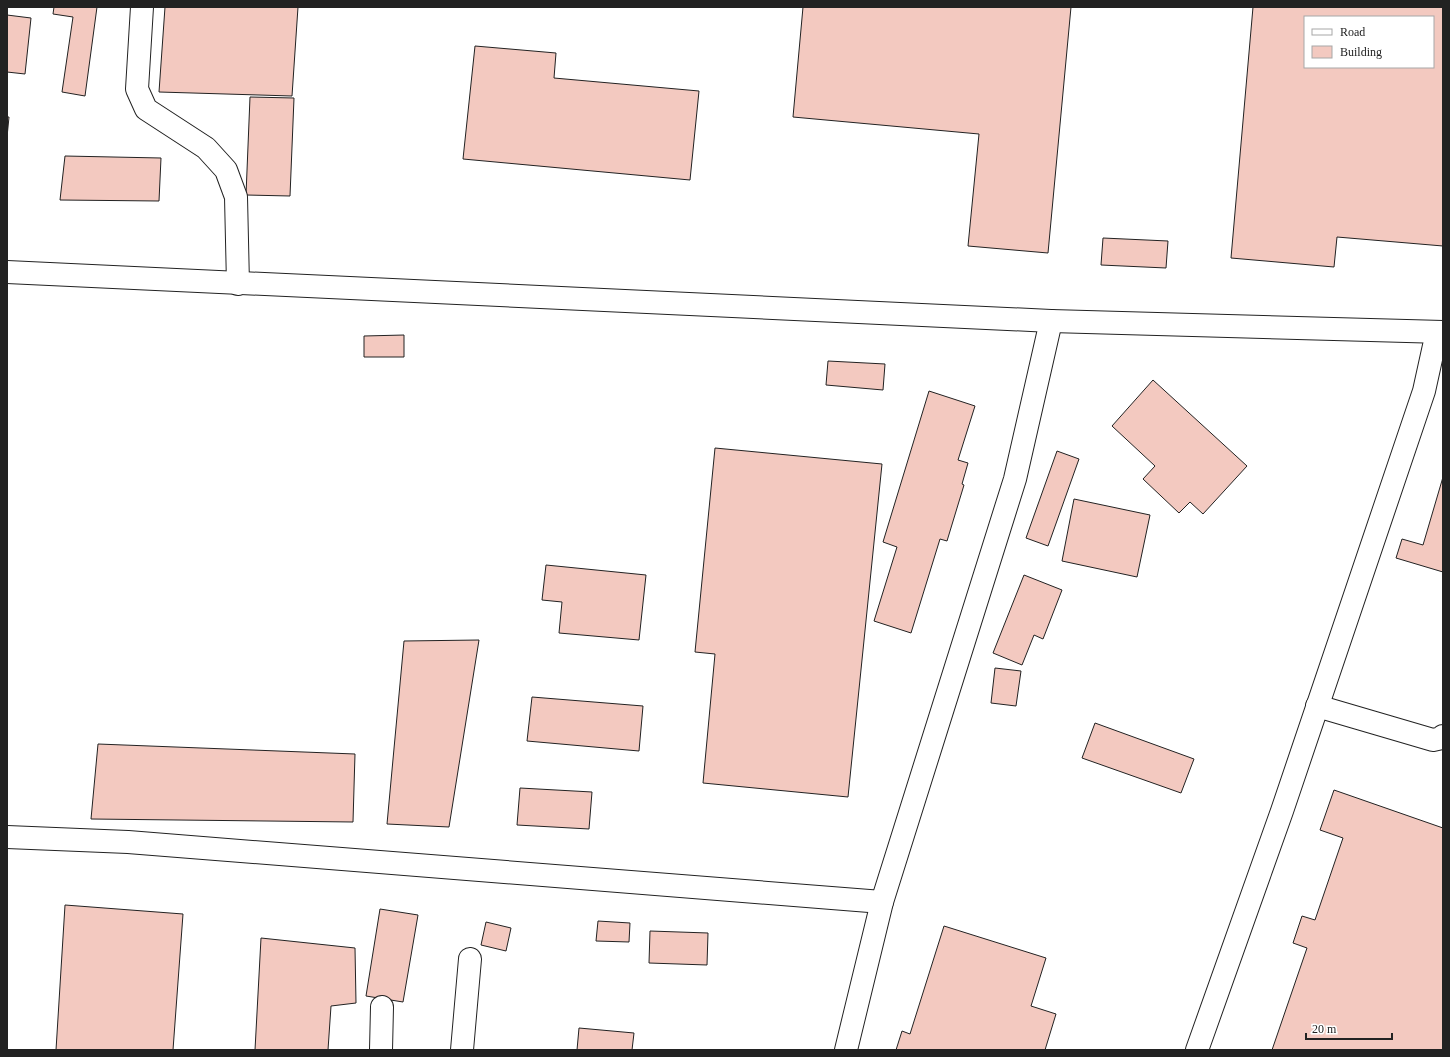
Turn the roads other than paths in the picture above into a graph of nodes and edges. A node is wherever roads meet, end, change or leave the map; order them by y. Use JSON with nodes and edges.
{"nodes":[{"id":1,"x":142,"y":7,"type":"edge"},
{"id":2,"x":7,"y":272,"type":"edge"},
{"id":3,"x":238,"y":284,"type":"junction"},
{"id":4,"x":1051,"y":321,"type":"junction"},
{"id":5,"x":1440,"y":332,"type":"edge"},
{"id":6,"x":1317,"y":706,"type":"junction"},
{"id":7,"x":1443,"y":736,"type":"edge"},
{"id":8,"x":7,"y":836,"type":"edge"},
{"id":9,"x":882,"y":902,"type":"junction"},
{"id":10,"x":470,"y":959,"type":"dead end"},
{"id":11,"x":382,"y":1007,"type":"dead end"},
{"id":12,"x":381,"y":1050,"type":"edge"},
{"id":13,"x":462,"y":1050,"type":"edge"},
{"id":14,"x":846,"y":1050,"type":"edge"},
{"id":15,"x":1197,"y":1050,"type":"edge"}],
"edges":[{"from":1,"to":3,"type":"street"},
{"from":2,"to":3,"type":"street"},
{"from":3,"to":4,"type":"street"},
{"from":4,"to":5,"type":"street"},
{"from":4,"to":9,"type":"street"},
{"from":5,"to":6,"type":"street"},
{"from":6,"to":7,"type":"street"},
{"from":6,"to":15,"type":"street"},
{"from":8,"to":9,"type":"street"},
{"from":9,"to":14,"type":"street"},
{"from":10,"to":13,"type":"street"},
{"from":11,"to":12,"type":"street"}]}
